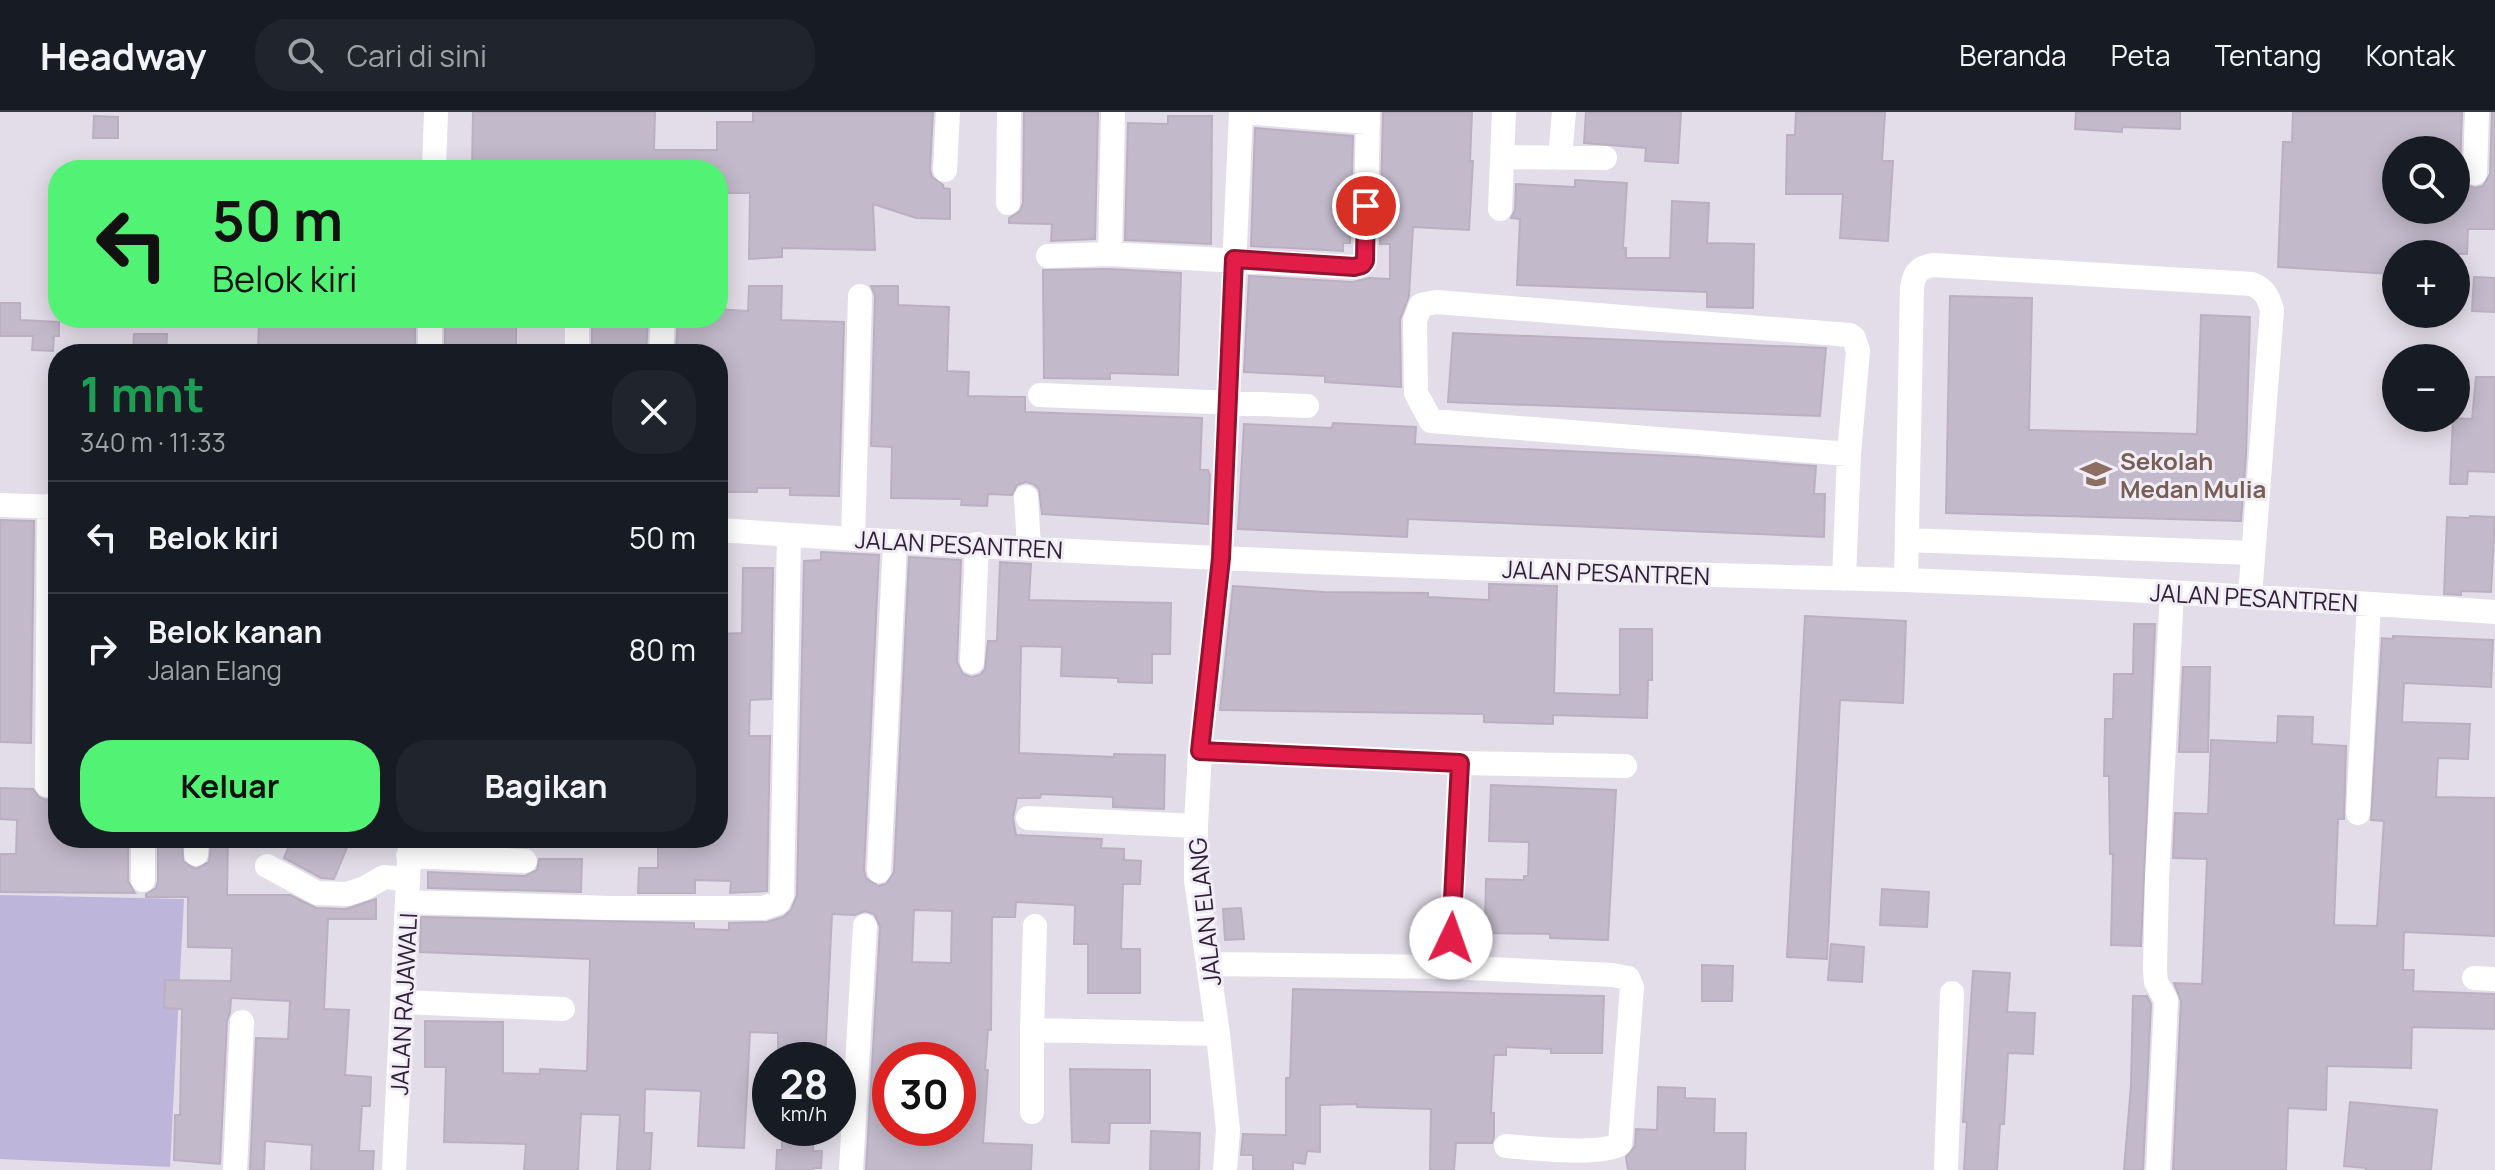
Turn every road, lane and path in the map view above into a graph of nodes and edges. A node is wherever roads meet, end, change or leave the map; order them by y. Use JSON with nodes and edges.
{"nodes":[{"id":1,"x":436,"y":112,"type":"edge"},
{"id":2,"x":948,"y":112,"type":"edge"},
{"id":3,"x":1009,"y":112,"type":"edge"},
{"id":4,"x":1113,"y":112,"type":"edge"},
{"id":5,"x":1242,"y":112,"type":"edge"},
{"id":6,"x":1504,"y":112,"type":"edge"},
{"id":7,"x":1564,"y":112,"type":"edge"},
{"id":8,"x":2477,"y":112,"type":"edge"},
{"id":9,"x":1368,"y":117,"type":"edge"},
{"id":10,"x":1503,"y":157,"type":"junction"},
{"id":11,"x":1560,"y":158,"type":"junction"},
{"id":12,"x":1605,"y":158,"type":"dead end"},
{"id":13,"x":434,"y":160,"type":"edge"},
{"id":14,"x":945,"y":170,"type":"dead end"},
{"id":15,"x":2475,"y":173,"type":"dead end"},
{"id":16,"x":1008,"y":203,"type":"dead end"},
{"id":17,"x":1500,"y":209,"type":"dead end"},
{"id":18,"x":1110,"y":254,"type":"junction"},
{"id":19,"x":1048,"y":256,"type":"dead end"},
{"id":20,"x":1234,"y":259,"type":"junction"},
{"id":21,"x":860,"y":296,"type":"dead end"},
{"id":22,"x":1040,"y":395,"type":"dead end"},
{"id":23,"x":1226,"y":404,"type":"junction"},
{"id":24,"x":1307,"y":406,"type":"dead end"},
{"id":25,"x":1849,"y":454,"type":"junction"},
{"id":26,"x":1026,"y":497,"type":"dead end"},
{"id":27,"x":0,"y":505,"type":"edge"},
{"id":28,"x":48,"y":507,"type":"edge"},
{"id":29,"x":728,"y":531,"type":"edge"},
{"id":30,"x":789,"y":535,"type":"junction"},
{"id":31,"x":853,"y":539,"type":"junction"},
{"id":32,"x":1907,"y":540,"type":"junction"},
{"id":33,"x":895,"y":543,"type":"junction"},
{"id":34,"x":977,"y":544,"type":"junction"},
{"id":35,"x":1029,"y":547,"type":"junction"},
{"id":36,"x":2252,"y":553,"type":"junction"},
{"id":37,"x":1221,"y":558,"type":"junction"},
{"id":38,"x":1844,"y":579,"type":"junction"},
{"id":39,"x":1906,"y":580,"type":"junction"},
{"id":40,"x":2172,"y":592,"type":"junction"},
{"id":41,"x":2250,"y":596,"type":"junction"},
{"id":42,"x":2369,"y":604,"type":"junction"},
{"id":43,"x":2495,"y":612,"type":"edge"},
{"id":44,"x":972,"y":662,"type":"dead end"},
{"id":45,"x":48,"y":745,"type":"edge"},
{"id":46,"x":1200,"y":751,"type":"junction"},
{"id":47,"x":1460,"y":763,"type":"junction"},
{"id":48,"x":1625,"y":766,"type":"dead end"},
{"id":49,"x":47,"y":785,"type":"dead end"},
{"id":50,"x":2358,"y":813,"type":"dead end"},
{"id":51,"x":1028,"y":818,"type":"dead end"},
{"id":52,"x":1196,"y":826,"type":"junction"},
{"id":53,"x":143,"y":848,"type":"edge"},
{"id":54,"x":525,"y":861,"type":"dead end"},
{"id":55,"x":267,"y":866,"type":"dead end"},
{"id":56,"x":408,"y":869,"type":"edge"},
{"id":57,"x":879,"y":871,"type":"dead end"},
{"id":58,"x":143,"y":880,"type":"dead end"},
{"id":59,"x":865,"y":926,"type":"dead end"},
{"id":60,"x":1035,"y":926,"type":"dead end"},
{"id":61,"x":1208,"y":964,"type":"junction"},
{"id":62,"x":1449,"y":967,"type":"junction"},
{"id":63,"x":1952,"y":993,"type":"dead end"},
{"id":64,"x":404,"y":1002,"type":"junction"},
{"id":65,"x":563,"y":1009,"type":"dead end"},
{"id":66,"x":242,"y":1022,"type":"dead end"},
{"id":67,"x":1032,"y":1030,"type":"junction"},
{"id":68,"x":1218,"y":1034,"type":"junction"},
{"id":69,"x":1032,"y":1112,"type":"dead end"},
{"id":70,"x":1506,"y":1146,"type":"dead end"},
{"id":71,"x":235,"y":1170,"type":"edge"},
{"id":72,"x":394,"y":1170,"type":"edge"},
{"id":73,"x":851,"y":1170,"type":"edge"},
{"id":74,"x":1225,"y":1170,"type":"edge"},
{"id":75,"x":1946,"y":1170,"type":"edge"},
{"id":76,"x":2158,"y":1170,"type":"edge"}],
"edges":[{"from":1,"to":13,"type":"street"},
{"from":2,"to":14,"type":"street"},
{"from":3,"to":16,"type":"street"},
{"from":4,"to":18,"type":"street"},
{"from":5,"to":9,"type":"street"},
{"from":5,"to":20,"type":"street","name":"JALAN ELANG"},
{"from":6,"to":10,"type":"street"},
{"from":7,"to":11,"type":"street"},
{"from":8,"to":15,"type":"street"},
{"from":9,"to":20,"type":"street"},
{"from":10,"to":11,"type":"street"},
{"from":10,"to":17,"type":"street"},
{"from":11,"to":12,"type":"street"},
{"from":18,"to":19,"type":"street"},
{"from":18,"to":20,"type":"street"},
{"from":20,"to":23,"type":"street","name":"JALAN ELANG"},
{"from":21,"to":31,"type":"street"},
{"from":22,"to":23,"type":"street"},
{"from":23,"to":24,"type":"street"},
{"from":23,"to":37,"type":"street","name":"JALAN ELANG"},
{"from":25,"to":25,"type":"street"},
{"from":25,"to":38,"type":"street"},
{"from":26,"to":35,"type":"street"},
{"from":27,"to":28,"type":"street"},
{"from":29,"to":30,"type":"street","name":"JALAN PESANTREN"},
{"from":30,"to":31,"type":"street","name":"JALAN PESANTREN"},
{"from":30,"to":56,"type":"street"},
{"from":31,"to":33,"type":"street","name":"JALAN PESANTREN"},
{"from":32,"to":36,"type":"street"},
{"from":32,"to":36,"type":"street"},
{"from":32,"to":39,"type":"street"},
{"from":33,"to":34,"type":"street","name":"JALAN PESANTREN"},
{"from":33,"to":57,"type":"street"},
{"from":34,"to":35,"type":"street","name":"JALAN PESANTREN"},
{"from":34,"to":44,"type":"street"},
{"from":35,"to":37,"type":"street","name":"JALAN PESANTREN"},
{"from":36,"to":41,"type":"street"},
{"from":37,"to":38,"type":"street","name":"JALAN PESANTREN"},
{"from":37,"to":46,"type":"street","name":"JALAN ELANG"},
{"from":38,"to":39,"type":"street","name":"JALAN PESANTREN"},
{"from":39,"to":40,"type":"street","name":"JALAN PESANTREN"},
{"from":40,"to":41,"type":"street","name":"JALAN PESANTREN"},
{"from":40,"to":76,"type":"street"},
{"from":41,"to":42,"type":"street","name":"JALAN PESANTREN"},
{"from":42,"to":43,"type":"street","name":"JALAN PESANTREN"},
{"from":42,"to":50,"type":"street"},
{"from":45,"to":49,"type":"street"},
{"from":46,"to":47,"type":"street"},
{"from":46,"to":52,"type":"street","name":"JALAN ELANG"},
{"from":47,"to":48,"type":"street"},
{"from":47,"to":62,"type":"street"},
{"from":51,"to":52,"type":"street"},
{"from":52,"to":61,"type":"street","name":"JALAN ELANG"},
{"from":53,"to":58,"type":"street"},
{"from":54,"to":56,"type":"street"},
{"from":55,"to":56,"type":"street"},
{"from":56,"to":64,"type":"street","name":"JALAN RAJAWALI"},
{"from":59,"to":73,"type":"street"},
{"from":60,"to":67,"type":"street"},
{"from":61,"to":62,"type":"street"},
{"from":61,"to":68,"type":"street","name":"JALAN ELANG"},
{"from":62,"to":70,"type":"street"},
{"from":63,"to":75,"type":"street"},
{"from":64,"to":65,"type":"street"},
{"from":64,"to":72,"type":"street","name":"JALAN RAJAWALI"},
{"from":66,"to":71,"type":"street"},
{"from":67,"to":68,"type":"street"},
{"from":67,"to":69,"type":"street"},
{"from":68,"to":74,"type":"street","name":"JALAN ELANG"}]}
